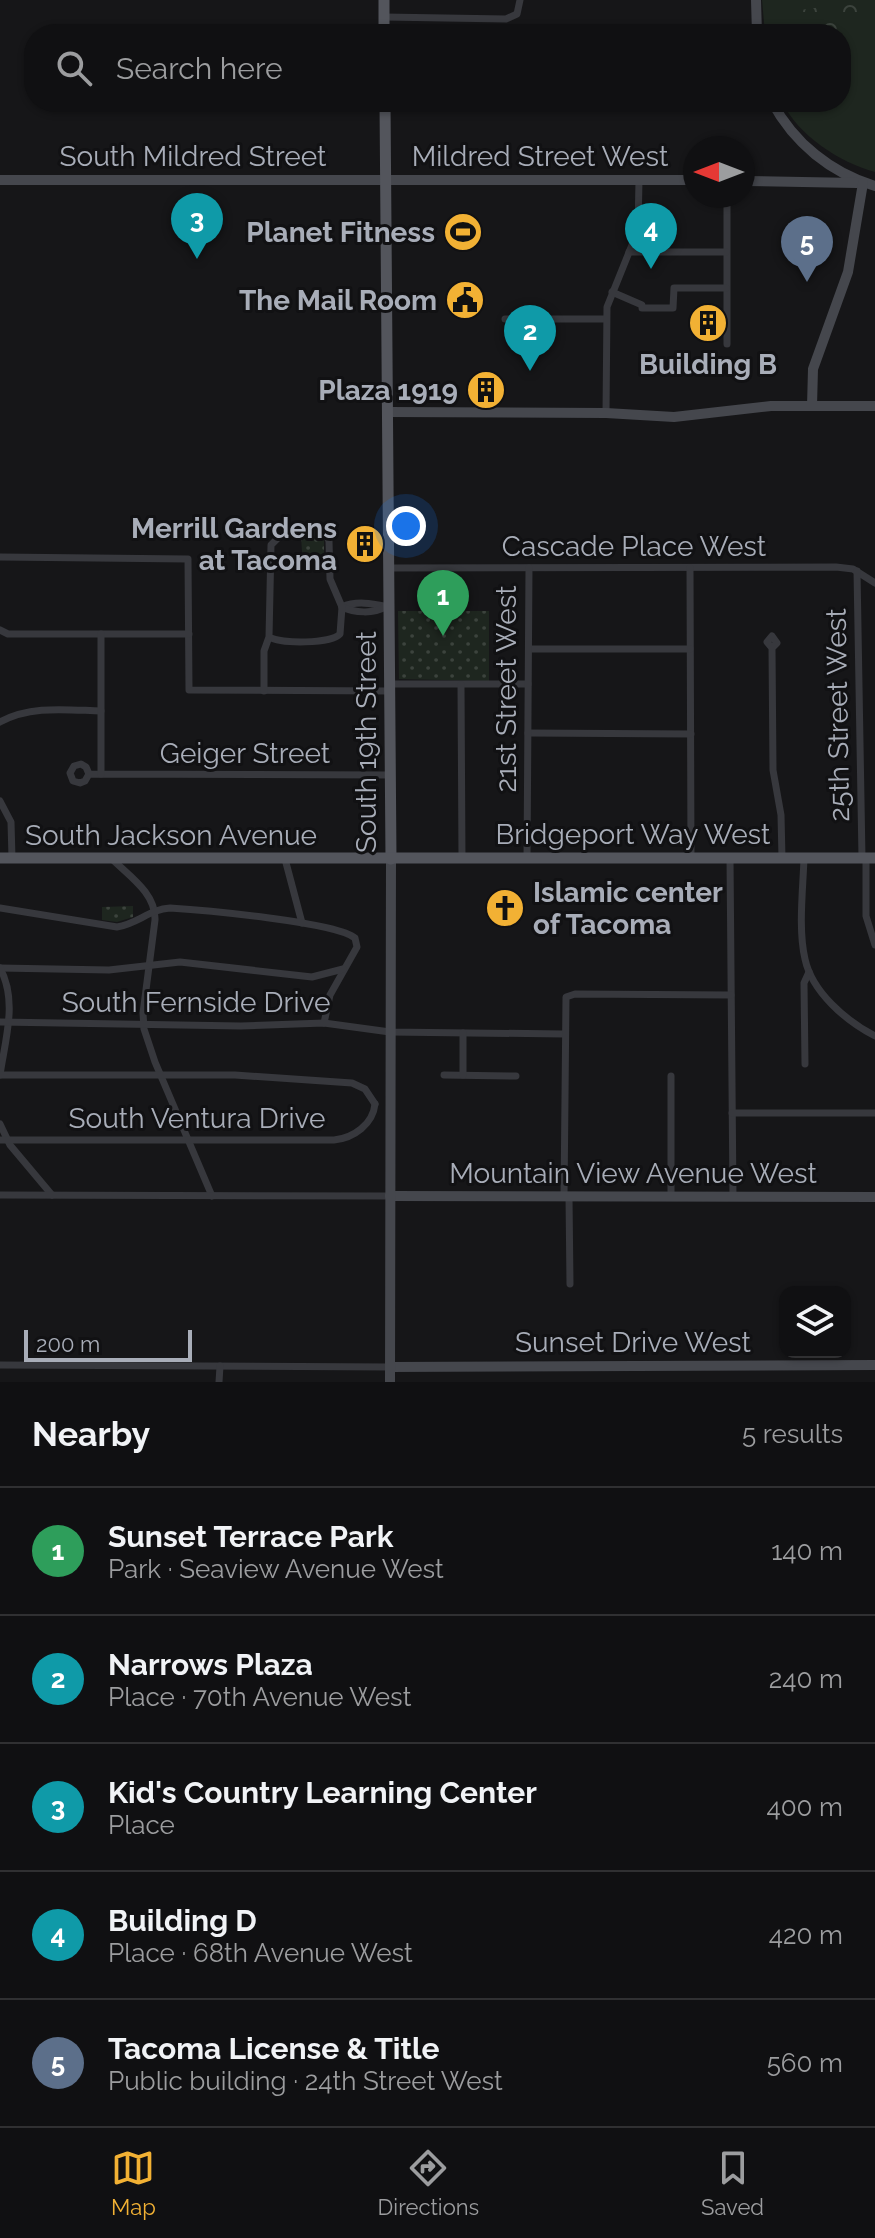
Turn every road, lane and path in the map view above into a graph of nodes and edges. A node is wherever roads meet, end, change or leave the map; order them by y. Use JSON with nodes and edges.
{"nodes":[{"id":1,"x":384,"y":0,"type":"edge"},
{"id":2,"x":520,"y":0,"type":"edge"},
{"id":3,"x":756,"y":0,"type":"edge"},
{"id":4,"x":384,"y":17,"type":"junction"},
{"id":5,"x":384,"y":24,"type":"edge"},
{"id":6,"x":757,"y":24,"type":"edge"},
{"id":7,"x":385,"y":112,"type":"edge"},
{"id":8,"x":778,"y":112,"type":"edge"},
{"id":9,"x":816,"y":155,"type":"junction"},
{"id":10,"x":0,"y":180,"type":"edge"},
{"id":11,"x":385,"y":180,"type":"junction"},
{"id":12,"x":639,"y":180,"type":"junction"},
{"id":13,"x":683,"y":180,"type":"edge"},
{"id":14,"x":755,"y":181,"type":"edge"},
{"id":15,"x":811,"y":182,"type":"junction"},
{"id":16,"x":863,"y":183,"type":"junction"},
{"id":17,"x":875,"y":184,"type":"edge"},
{"id":18,"x":727,"y":208,"type":"edge"},
{"id":19,"x":629,"y":252,"type":"junction"},
{"id":20,"x":726,"y":252,"type":"junction"},
{"id":21,"x":726,"y":288,"type":"junction"},
{"id":22,"x":612,"y":292,"type":"junction"},
{"id":23,"x":505,"y":319,"type":"dead end"},
{"id":24,"x":606,"y":319,"type":"junction"},
{"id":25,"x":727,"y":344,"type":"dead end"},
{"id":26,"x":812,"y":406,"type":"junction"},
{"id":27,"x":875,"y":406,"type":"edge"},
{"id":28,"x":388,"y":412,"type":"junction"},
{"id":29,"x":606,"y":413,"type":"junction"},
{"id":30,"x":0,"y":557,"type":"edge"},
{"id":31,"x":389,"y":568,"type":"junction"},
{"id":32,"x":529,"y":568,"type":"junction"},
{"id":33,"x":690,"y":568,"type":"junction"},
{"id":34,"x":857,"y":571,"type":"junction"},
{"id":35,"x":875,"y":583,"type":"edge"},
{"id":36,"x":342,"y":607,"type":"junction"},
{"id":37,"x":387,"y":607,"type":"junction"},
{"id":38,"x":1,"y":631,"type":"edge"},
{"id":39,"x":101,"y":634,"type":"junction"},
{"id":40,"x":189,"y":634,"type":"junction"},
{"id":41,"x":269,"y":637,"type":"junction"},
{"id":42,"x":772,"y":648,"type":"dead end"},
{"id":43,"x":529,"y":649,"type":"junction"},
{"id":44,"x":690,"y":649,"type":"junction"},
{"id":45,"x":528,"y":684,"type":"junction"},
{"id":46,"x":461,"y":685,"type":"junction"},
{"id":47,"x":389,"y":687,"type":"junction"},
{"id":48,"x":264,"y":691,"type":"junction"},
{"id":49,"x":101,"y":711,"type":"junction"},
{"id":50,"x":0,"y":722,"type":"edge"},
{"id":51,"x":528,"y":733,"type":"junction"},
{"id":52,"x":691,"y":734,"type":"junction"},
{"id":53,"x":89,"y":774,"type":"dead end"},
{"id":54,"x":101,"y":774,"type":"junction"},
{"id":55,"x":390,"y":775,"type":"junction"},
{"id":56,"x":0,"y":801,"type":"edge"},
{"id":57,"x":6,"y":858,"type":"edge"},
{"id":58,"x":111,"y":858,"type":"junction"},
{"id":59,"x":691,"y":858,"type":"junction"},
{"id":60,"x":730,"y":858,"type":"junction"},
{"id":61,"x":782,"y":858,"type":"junction"},
{"id":62,"x":804,"y":858,"type":"junction"},
{"id":63,"x":868,"y":858,"type":"edge"},
{"id":64,"x":285,"y":859,"type":"junction"},
{"id":65,"x":391,"y":859,"type":"junction"},
{"id":66,"x":462,"y":859,"type":"junction"},
{"id":67,"x":527,"y":859,"type":"junction"},
{"id":68,"x":0,"y":908,"type":"edge"},
{"id":69,"x":155,"y":910,"type":"junction"},
{"id":70,"x":302,"y":923,"type":"junction"},
{"id":71,"x":875,"y":945,"type":"edge"},
{"id":72,"x":150,"y":966,"type":"junction"},
{"id":73,"x":346,"y":967,"type":"junction"},
{"id":74,"x":0,"y":968,"type":"edge"},
{"id":75,"x":809,"y":972,"type":"junction"},
{"id":76,"x":731,"y":995,"type":"junction"},
{"id":77,"x":4,"y":1022,"type":"edge"},
{"id":78,"x":324,"y":1023,"type":"junction"},
{"id":79,"x":144,"y":1024,"type":"junction"},
{"id":80,"x":390,"y":1032,"type":"junction"},
{"id":81,"x":463,"y":1033,"type":"junction"},
{"id":82,"x":564,"y":1034,"type":"junction"},
{"id":83,"x":875,"y":1036,"type":"edge"},
{"id":84,"x":805,"y":1064,"type":"dead end"},
{"id":85,"x":160,"y":1073,"type":"junction"},
{"id":86,"x":0,"y":1075,"type":"edge"},
{"id":87,"x":444,"y":1075,"type":"dead end"},
{"id":88,"x":463,"y":1075,"type":"junction"},
{"id":89,"x":516,"y":1076,"type":"dead end"},
{"id":90,"x":671,"y":1076,"type":"dead end"},
{"id":91,"x":390,"y":1103,"type":"junction"},
{"id":92,"x":375,"y":1104,"type":"junction"},
{"id":93,"x":732,"y":1113,"type":"junction"},
{"id":94,"x":875,"y":1113,"type":"edge"},
{"id":95,"x":0,"y":1124,"type":"edge"},
{"id":96,"x":3,"y":1140,"type":"edge"},
{"id":97,"x":187,"y":1140,"type":"junction"},
{"id":98,"x":0,"y":1195,"type":"edge"},
{"id":99,"x":52,"y":1195,"type":"junction"},
{"id":100,"x":212,"y":1196,"type":"junction"},
{"id":101,"x":390,"y":1196,"type":"junction"},
{"id":102,"x":567,"y":1197,"type":"junction"},
{"id":103,"x":671,"y":1197,"type":"junction"},
{"id":104,"x":733,"y":1197,"type":"junction"},
{"id":105,"x":875,"y":1197,"type":"edge"},
{"id":106,"x":570,"y":1284,"type":"dead end"},
{"id":107,"x":0,"y":1365,"type":"edge"},
{"id":108,"x":875,"y":1365,"type":"edge"},
{"id":109,"x":220,"y":1366,"type":"junction"},
{"id":110,"x":390,"y":1367,"type":"junction"},
{"id":111,"x":219,"y":1382,"type":"edge"},
{"id":112,"x":390,"y":1382,"type":"edge"}],
"edges":[{"from":1,"to":4,"type":"main road"},
{"from":2,"to":4,"type":"street"},
{"from":3,"to":6,"type":"street"},
{"from":4,"to":5,"type":"main road"},
{"from":7,"to":11,"type":"main road","name":"South 19th Street"},
{"from":8,"to":9,"type":"street"},
{"from":9,"to":15,"type":"street"},
{"from":9,"to":16,"type":"street"},
{"from":10,"to":11,"type":"street","name":"South Mildred Street"},
{"from":11,"to":12,"type":"street","name":"Mildred Street West"},
{"from":11,"to":28,"type":"main road","name":"South 19th Street"},
{"from":12,"to":13,"type":"street","name":"Mildred Street West"},
{"from":12,"to":19,"type":"street"},
{"from":14,"to":15,"type":"street"},
{"from":15,"to":16,"type":"street"},
{"from":16,"to":17,"type":"street"},
{"from":16,"to":26,"type":"street"},
{"from":18,"to":20,"type":"street"},
{"from":19,"to":20,"type":"street"},
{"from":19,"to":22,"type":"street"},
{"from":20,"to":21,"type":"street"},
{"from":21,"to":22,"type":"street"},
{"from":21,"to":25,"type":"street"},
{"from":22,"to":24,"type":"street"},
{"from":23,"to":24,"type":"street"},
{"from":24,"to":29,"type":"street"},
{"from":26,"to":27,"type":"street"},
{"from":26,"to":29,"type":"street"},
{"from":28,"to":29,"type":"street"},
{"from":28,"to":31,"type":"main road","name":"South 19th Street"},
{"from":30,"to":40,"type":"street"},
{"from":31,"to":32,"type":"street","name":"Cascade Place West"},
{"from":31,"to":37,"type":"main road","name":"South 19th Street"},
{"from":32,"to":33,"type":"street","name":"Cascade Place West"},
{"from":32,"to":43,"type":"street","name":"21st Street West"},
{"from":33,"to":34,"type":"street","name":"Cascade Place West"},
{"from":33,"to":44,"type":"street"},
{"from":34,"to":35,"type":"street","name":"Cascade Place West"},
{"from":34,"to":63,"type":"street","name":"25th Street West"},
{"from":36,"to":37,"type":"street"},
{"from":36,"to":41,"type":"street"},
{"from":36,"to":41,"type":"street"},
{"from":37,"to":47,"type":"main road","name":"South 19th Street"},
{"from":38,"to":39,"type":"street"},
{"from":39,"to":40,"type":"street"},
{"from":39,"to":49,"type":"street"},
{"from":40,"to":48,"type":"street"},
{"from":41,"to":48,"type":"street"},
{"from":42,"to":61,"type":"street"},
{"from":43,"to":44,"type":"street"},
{"from":43,"to":45,"type":"street","name":"21st Street West"},
{"from":44,"to":52,"type":"street"},
{"from":45,"to":46,"type":"street"},
{"from":45,"to":51,"type":"street","name":"21st Street West"},
{"from":46,"to":47,"type":"street"},
{"from":46,"to":66,"type":"street"},
{"from":47,"to":48,"type":"street"},
{"from":47,"to":55,"type":"main road","name":"South 19th Street"},
{"from":49,"to":50,"type":"street"},
{"from":49,"to":54,"type":"street"},
{"from":51,"to":52,"type":"street"},
{"from":51,"to":67,"type":"street","name":"21st Street West"},
{"from":52,"to":59,"type":"street"},
{"from":53,"to":54,"type":"street","name":"Geiger Street"},
{"from":54,"to":55,"type":"street","name":"Geiger Street"},
{"from":55,"to":65,"type":"main road","name":"South 19th Street"},
{"from":56,"to":57,"type":"street"},
{"from":57,"to":58,"type":"main road","name":"South Jackson Avenue"},
{"from":58,"to":64,"type":"main road","name":"South Jackson Avenue"},
{"from":58,"to":69,"type":"street"},
{"from":59,"to":60,"type":"main road","name":"Bridgeport Way West"},
{"from":59,"to":67,"type":"main road","name":"Bridgeport Way West"},
{"from":60,"to":61,"type":"main road","name":"Bridgeport Way West"},
{"from":60,"to":76,"type":"street"},
{"from":61,"to":62,"type":"main road","name":"Bridgeport Way West"},
{"from":62,"to":63,"type":"main road","name":"Bridgeport Way West"},
{"from":62,"to":75,"type":"street"},
{"from":63,"to":71,"type":"street","name":"25th Street West"},
{"from":64,"to":65,"type":"main road","name":"South Jackson Avenue"},
{"from":64,"to":70,"type":"street"},
{"from":65,"to":66,"type":"main road","name":"Bridgeport Way West"},
{"from":65,"to":80,"type":"street","name":"South 19th Street"},
{"from":66,"to":67,"type":"main road","name":"Bridgeport Way West"},
{"from":68,"to":69,"type":"street"},
{"from":69,"to":70,"type":"street"},
{"from":69,"to":72,"type":"street"},
{"from":70,"to":73,"type":"street"},
{"from":72,"to":73,"type":"street"},
{"from":72,"to":74,"type":"street"},
{"from":72,"to":79,"type":"street"},
{"from":73,"to":78,"type":"street"},
{"from":74,"to":77,"type":"street"},
{"from":75,"to":83,"type":"street"},
{"from":75,"to":84,"type":"street"},
{"from":76,"to":82,"type":"street"},
{"from":76,"to":93,"type":"street"},
{"from":77,"to":79,"type":"street","name":"South Fernside Drive"},
{"from":77,"to":86,"type":"street"},
{"from":78,"to":79,"type":"street","name":"South Fernside Drive"},
{"from":78,"to":80,"type":"street","name":"South Fernside Drive"},
{"from":79,"to":85,"type":"street"},
{"from":80,"to":81,"type":"street","name":"South Fernside Drive"},
{"from":80,"to":91,"type":"street","name":"South 19th Street"},
{"from":81,"to":82,"type":"street","name":"South Fernside Drive"},
{"from":81,"to":88,"type":"street"},
{"from":82,"to":102,"type":"street"},
{"from":85,"to":86,"type":"street"},
{"from":85,"to":92,"type":"street"},
{"from":85,"to":97,"type":"street"},
{"from":87,"to":88,"type":"street"},
{"from":88,"to":89,"type":"street"},
{"from":90,"to":103,"type":"street"},
{"from":91,"to":92,"type":"street"},
{"from":91,"to":101,"type":"street","name":"South 19th Street"},
{"from":92,"to":97,"type":"street","name":"South Ventura Drive"},
{"from":93,"to":94,"type":"street"},
{"from":93,"to":104,"type":"street"},
{"from":95,"to":96,"type":"street"},
{"from":96,"to":97,"type":"street","name":"South Ventura Drive"},
{"from":96,"to":99,"type":"street"},
{"from":97,"to":100,"type":"street"},
{"from":98,"to":99,"type":"street"},
{"from":99,"to":100,"type":"street"},
{"from":100,"to":101,"type":"street"},
{"from":101,"to":102,"type":"street","name":"Mountain View Avenue West"},
{"from":101,"to":110,"type":"street","name":"South 19th Street"},
{"from":102,"to":103,"type":"street","name":"Mountain View Avenue West"},
{"from":102,"to":106,"type":"street"},
{"from":103,"to":104,"type":"street","name":"Mountain View Avenue West"},
{"from":104,"to":105,"type":"street","name":"Mountain View Avenue West"},
{"from":107,"to":109,"type":"street"},
{"from":108,"to":110,"type":"street","name":"Sunset Drive West"},
{"from":109,"to":110,"type":"street"},
{"from":109,"to":111,"type":"street"},
{"from":110,"to":112,"type":"street","name":"South 19th Street"}]}
